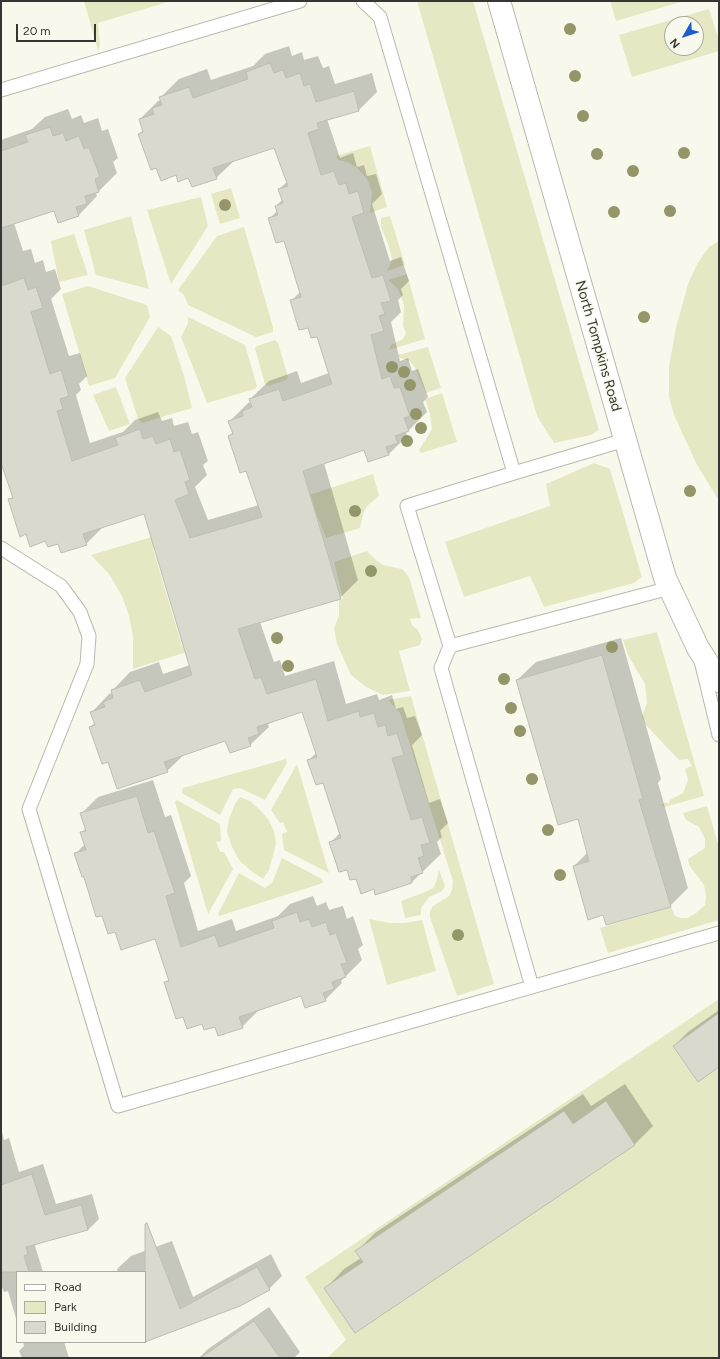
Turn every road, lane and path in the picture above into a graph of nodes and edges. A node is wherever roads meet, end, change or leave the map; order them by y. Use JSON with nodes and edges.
{"nodes":[{"id":1,"x":300,"y":1,"type":"edge"},
{"id":2,"x":363,"y":1,"type":"edge"},
{"id":3,"x":499,"y":1,"type":"edge"},
{"id":4,"x":1,"y":90,"type":"edge"},
{"id":5,"x":625,"y":440,"type":"junction"},
{"id":6,"x":514,"y":473,"type":"junction"},
{"id":7,"x":1,"y":548,"type":"edge"},
{"id":8,"x":670,"y":588,"type":"junction"},
{"id":9,"x":450,"y":646,"type":"junction"},
{"id":10,"x":698,"y":648,"type":"junction"},
{"id":11,"x":719,"y":681,"type":"edge"},
{"id":12,"x":719,"y":735,"type":"edge"},
{"id":13,"x":719,"y":933,"type":"edge"},
{"id":14,"x":532,"y":987,"type":"junction"}],
"edges":[{"from":1,"to":4,"type":"lane"},
{"from":2,"to":6,"type":"lane"},
{"from":3,"to":5,"type":"street","name":"North Tompkins Road"},
{"from":5,"to":6,"type":"lane"},
{"from":5,"to":8,"type":"street","name":"North Tompkins Road"},
{"from":6,"to":9,"type":"lane"},
{"from":7,"to":14,"type":"lane"},
{"from":8,"to":9,"type":"lane"},
{"from":8,"to":10,"type":"street","name":"North Tompkins Road"},
{"from":9,"to":14,"type":"lane"},
{"from":10,"to":11,"type":"street","name":"North Tompkins Road"},
{"from":10,"to":12,"type":"lane"},
{"from":13,"to":14,"type":"lane"}]}
